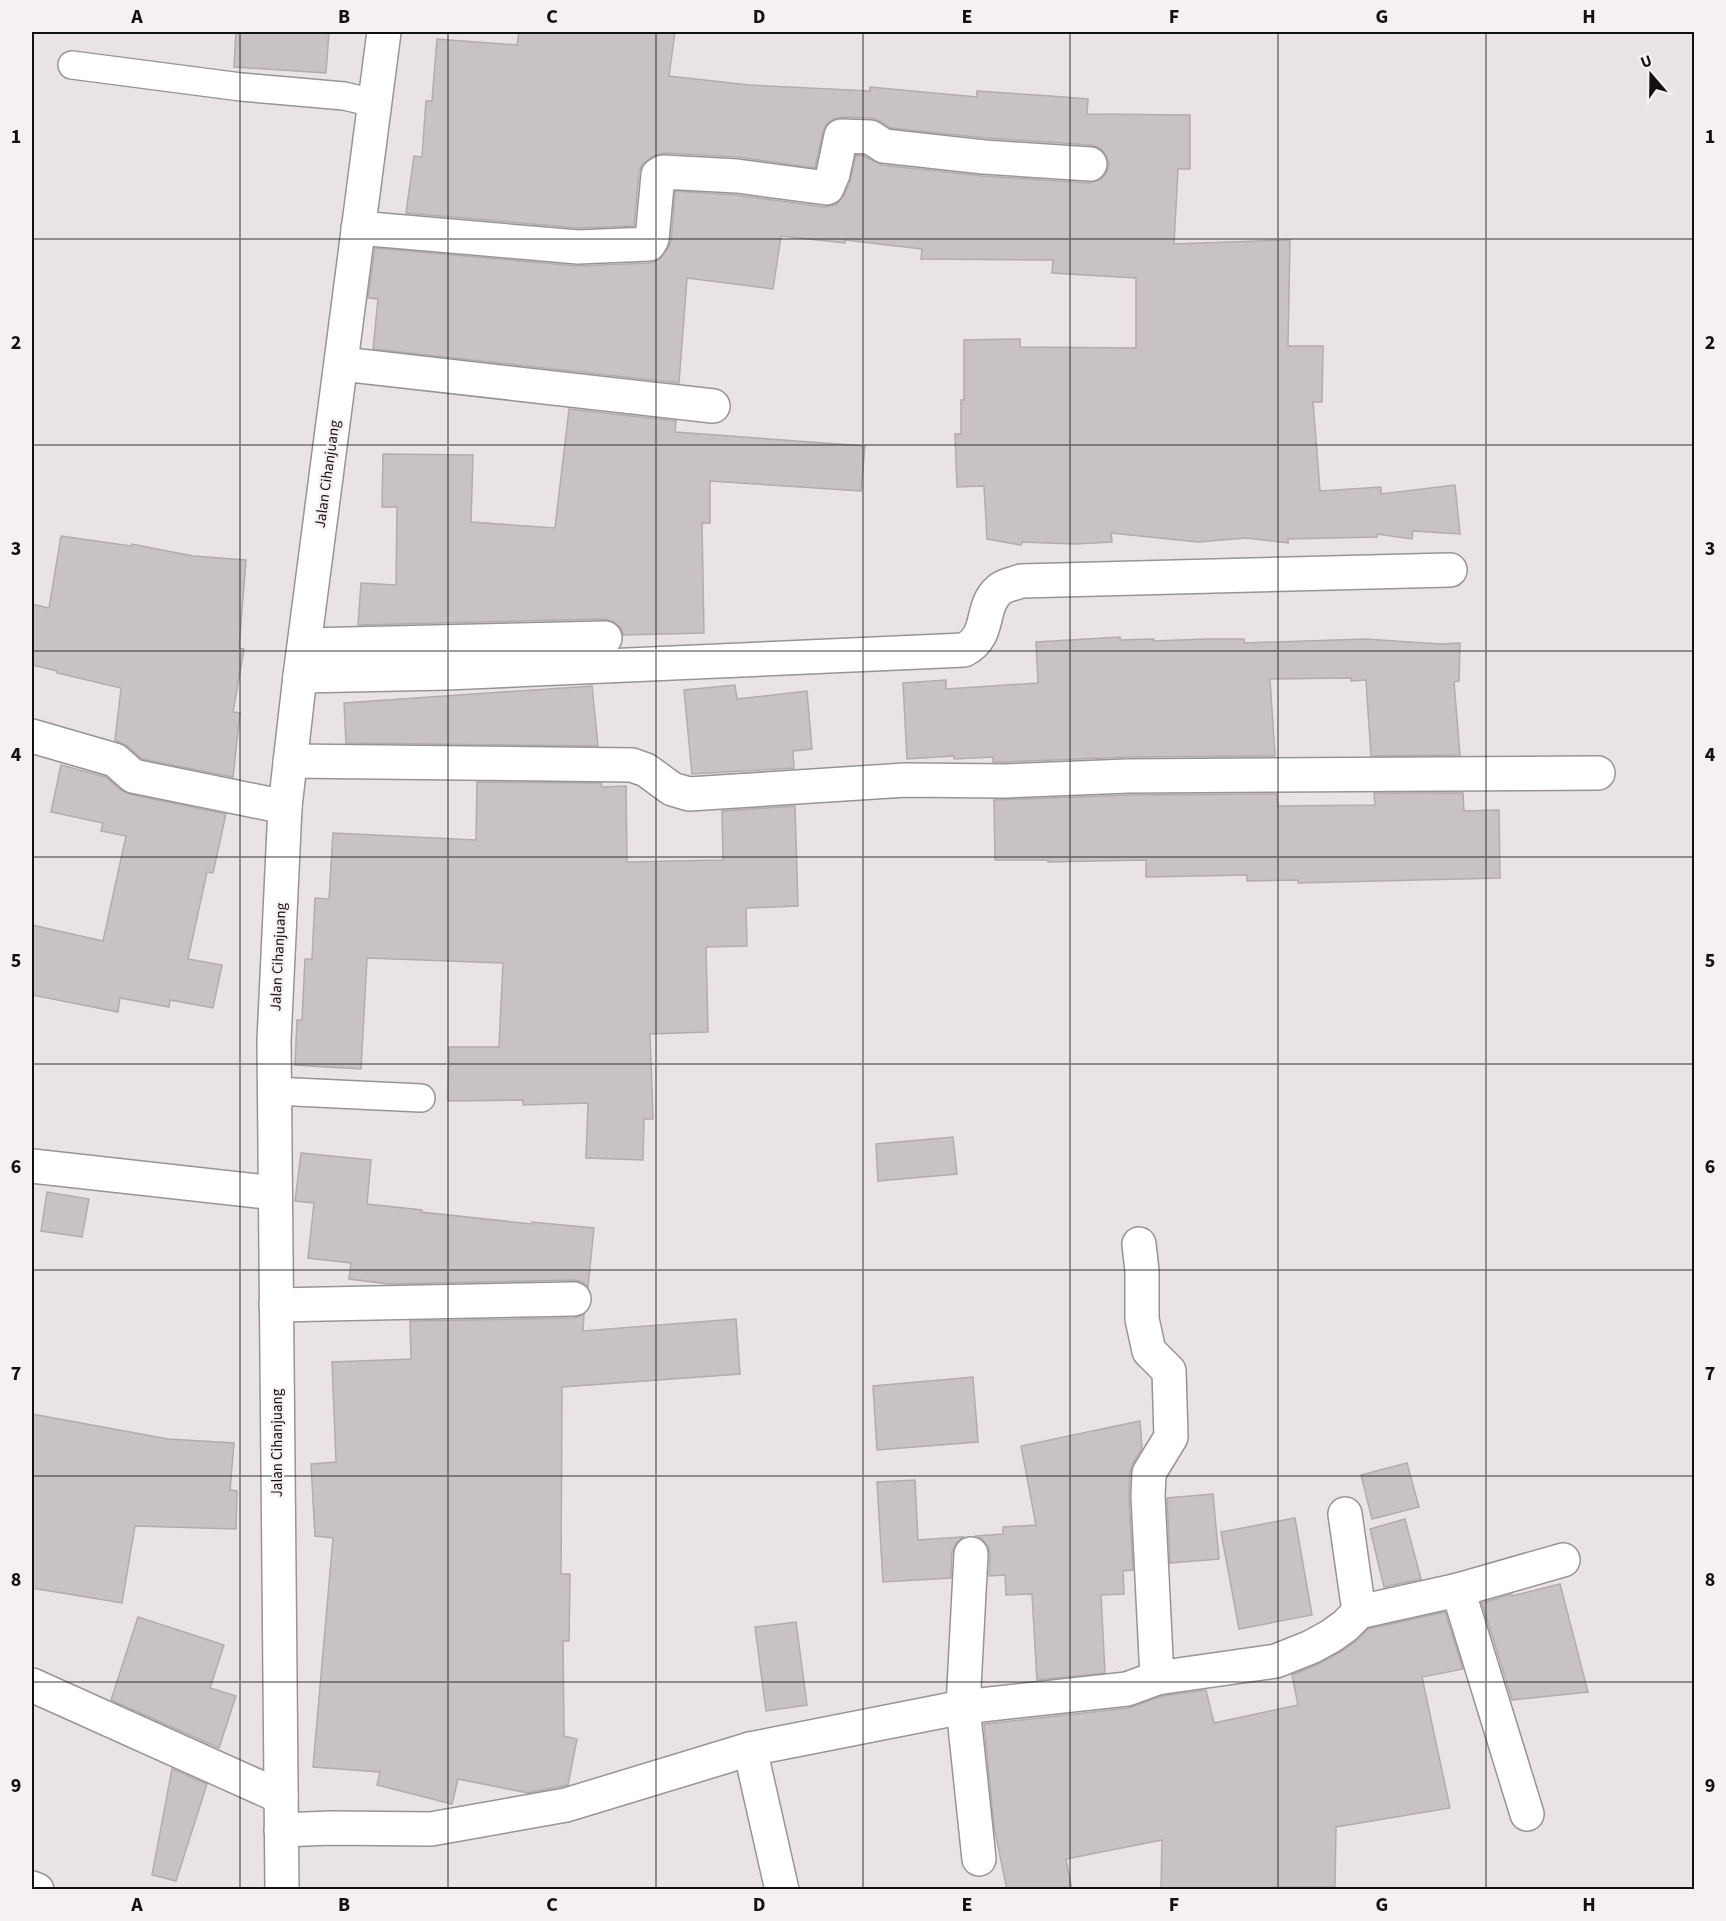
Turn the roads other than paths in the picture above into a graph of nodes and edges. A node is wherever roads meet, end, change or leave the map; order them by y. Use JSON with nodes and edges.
{"nodes":[{"id":1,"x":384,"y":32,"type":"edge"},
{"id":2,"x":72,"y":65,"type":"dead end"},
{"id":3,"x":374,"y":103,"type":"junction"},
{"id":4,"x":1090,"y":164,"type":"dead end"},
{"id":5,"x":358,"y":228,"type":"junction"},
{"id":6,"x":342,"y":364,"type":"junction"},
{"id":7,"x":713,"y":406,"type":"dead end"},
{"id":8,"x":1450,"y":570,"type":"dead end"},
{"id":9,"x":605,"y":638,"type":"dead end"},
{"id":10,"x":302,"y":661,"type":"junction"},
{"id":11,"x":32,"y":736,"type":"edge"},
{"id":12,"x":290,"y":761,"type":"junction"},
{"id":13,"x":1598,"y":773,"type":"dead end"},
{"id":14,"x":285,"y":807,"type":"junction"},
{"id":15,"x":274,"y":1091,"type":"junction"},
{"id":16,"x":421,"y":1098,"type":"dead end"},
{"id":17,"x":32,"y":1166,"type":"edge"},
{"id":18,"x":275,"y":1193,"type":"junction"},
{"id":19,"x":1139,"y":1244,"type":"dead end"},
{"id":20,"x":574,"y":1299,"type":"dead end"},
{"id":21,"x":276,"y":1305,"type":"junction"},
{"id":22,"x":1345,"y":1514,"type":"dead end"},
{"id":23,"x":971,"y":1554,"type":"dead end"},
{"id":24,"x":1563,"y":1560,"type":"dead end"},
{"id":25,"x":1458,"y":1590,"type":"junction"},
{"id":26,"x":1359,"y":1612,"type":"junction"},
{"id":27,"x":1157,"y":1678,"type":"junction"},
{"id":28,"x":32,"y":1685,"type":"edge"},
{"id":29,"x":963,"y":1707,"type":"junction"},
{"id":30,"x":750,"y":1749,"type":"junction"},
{"id":31,"x":280,"y":1797,"type":"junction"},
{"id":32,"x":1527,"y":1814,"type":"dead end"},
{"id":33,"x":281,"y":1830,"type":"junction"},
{"id":34,"x":979,"y":1859,"type":"dead end"},
{"id":35,"x":32,"y":1888,"type":"edge"},
{"id":36,"x":37,"y":1890,"type":"edge"},
{"id":37,"x":282,"y":1890,"type":"edge"},
{"id":38,"x":782,"y":1890,"type":"edge"}],
"edges":[{"from":1,"to":3,"type":"street","name":"Jalan Cihanjuang"},
{"from":2,"to":3,"type":"lane"},
{"from":3,"to":5,"type":"street","name":"Jalan Cihanjuang"},
{"from":4,"to":5,"type":"street"},
{"from":5,"to":6,"type":"street","name":"Jalan Cihanjuang"},
{"from":6,"to":7,"type":"street"},
{"from":6,"to":10,"type":"street","name":"Jalan Cihanjuang"},
{"from":8,"to":10,"type":"street"},
{"from":9,"to":10,"type":"street"},
{"from":10,"to":12,"type":"street","name":"Jalan Cihanjuang"},
{"from":11,"to":14,"type":"street"},
{"from":12,"to":13,"type":"street"},
{"from":12,"to":14,"type":"street","name":"Jalan Cihanjuang"},
{"from":14,"to":15,"type":"street","name":"Jalan Cihanjuang"},
{"from":15,"to":16,"type":"lane"},
{"from":15,"to":18,"type":"street","name":"Jalan Cihanjuang"},
{"from":17,"to":18,"type":"street"},
{"from":18,"to":21,"type":"street","name":"Jalan Cihanjuang"},
{"from":19,"to":27,"type":"street"},
{"from":20,"to":21,"type":"street"},
{"from":21,"to":31,"type":"street","name":"Jalan Cihanjuang"},
{"from":22,"to":26,"type":"street"},
{"from":23,"to":29,"type":"street"},
{"from":24,"to":25,"type":"street"},
{"from":25,"to":26,"type":"street"},
{"from":25,"to":32,"type":"street"},
{"from":26,"to":27,"type":"street"},
{"from":27,"to":29,"type":"street"},
{"from":28,"to":31,"type":"street"},
{"from":29,"to":30,"type":"street"},
{"from":29,"to":34,"type":"street"},
{"from":30,"to":33,"type":"street"},
{"from":30,"to":38,"type":"street"},
{"from":31,"to":33,"type":"street","name":"Jalan Cihanjuang"},
{"from":33,"to":37,"type":"street","name":"Jalan Cihanjuang"},
{"from":35,"to":36,"type":"street"}]}
